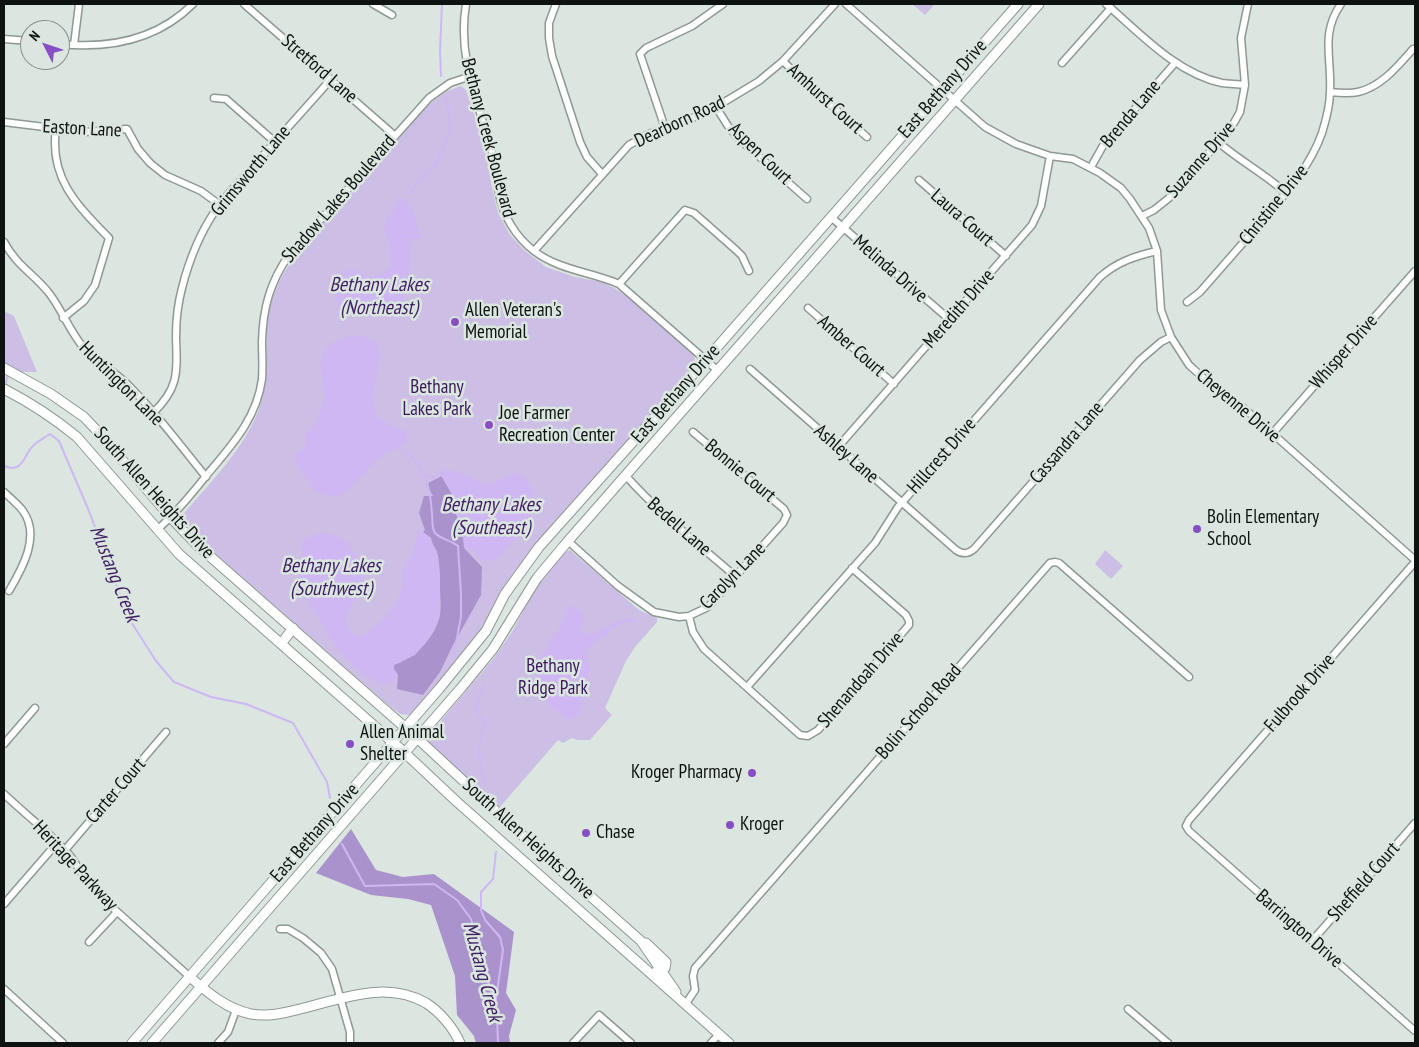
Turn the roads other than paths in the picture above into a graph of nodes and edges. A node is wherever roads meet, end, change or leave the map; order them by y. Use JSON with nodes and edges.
{"nodes":[{"id":1,"x":80,"y":4,"type":"edge"},
{"id":2,"x":194,"y":4,"type":"edge"},
{"id":3,"x":244,"y":4,"type":"edge"},
{"id":4,"x":373,"y":4,"type":"edge"},
{"id":5,"x":466,"y":4,"type":"edge"},
{"id":6,"x":556,"y":4,"type":"edge"},
{"id":7,"x":723,"y":4,"type":"edge"},
{"id":8,"x":835,"y":4,"type":"edge"},
{"id":9,"x":846,"y":4,"type":"edge"},
{"id":10,"x":1018,"y":4,"type":"edge"},
{"id":11,"x":1038,"y":4,"type":"edge"},
{"id":12,"x":1248,"y":4,"type":"edge"},
{"id":13,"x":1341,"y":4,"type":"edge"},
{"id":14,"x":1109,"y":6,"type":"edge"},
{"id":15,"x":392,"y":15,"type":"dead end"},
{"id":16,"x":4,"y":39,"type":"edge"},
{"id":17,"x":20,"y":40,"type":"edge"},
{"id":18,"x":70,"y":45,"type":"edge"},
{"id":19,"x":74,"y":45,"type":"junction"},
{"id":20,"x":1413,"y":49,"type":"dead end"},
{"id":21,"x":783,"y":61,"type":"junction"},
{"id":22,"x":1062,"y":63,"type":"dead end"},
{"id":23,"x":1176,"y":63,"type":"junction"},
{"id":24,"x":468,"y":77,"type":"junction"},
{"id":25,"x":331,"y":79,"type":"junction"},
{"id":26,"x":1245,"y":84,"type":"junction"},
{"id":27,"x":943,"y":89,"type":"junction"},
{"id":28,"x":1330,"y":92,"type":"junction"},
{"id":29,"x":214,"y":98,"type":"dead end"},
{"id":30,"x":956,"y":100,"type":"junction"},
{"id":31,"x":716,"y":107,"type":"junction"},
{"id":32,"x":4,"y":122,"type":"edge"},
{"id":33,"x":665,"y":128,"type":"junction"},
{"id":34,"x":56,"y":129,"type":"junction"},
{"id":35,"x":394,"y":135,"type":"junction"},
{"id":36,"x":867,"y":137,"type":"dead end"},
{"id":37,"x":275,"y":142,"type":"junction"},
{"id":38,"x":1218,"y":142,"type":"junction"},
{"id":39,"x":1050,"y":156,"type":"junction"},
{"id":40,"x":1091,"y":168,"type":"junction"},
{"id":41,"x":602,"y":174,"type":"junction"},
{"id":42,"x":918,"y":180,"type":"dead end"},
{"id":43,"x":1286,"y":193,"type":"junction"},
{"id":44,"x":807,"y":199,"type":"dead end"},
{"id":45,"x":220,"y":204,"type":"junction"},
{"id":46,"x":1142,"y":216,"type":"junction"},
{"id":47,"x":831,"y":217,"type":"junction"},
{"id":48,"x":842,"y":228,"type":"junction"},
{"id":49,"x":4,"y":242,"type":"edge"},
{"id":50,"x":534,"y":251,"type":"junction"},
{"id":51,"x":1157,"y":251,"type":"junction"},
{"id":52,"x":1006,"y":256,"type":"junction"},
{"id":53,"x":750,"y":271,"type":"dead end"},
{"id":54,"x":1415,"y":271,"type":"edge"},
{"id":55,"x":619,"y":284,"type":"junction"},
{"id":56,"x":1187,"y":302,"type":"dead end"},
{"id":57,"x":808,"y":308,"type":"dead end"},
{"id":58,"x":63,"y":318,"type":"junction"},
{"id":59,"x":950,"y":320,"type":"junction"},
{"id":60,"x":1171,"y":337,"type":"junction"},
{"id":61,"x":706,"y":360,"type":"junction"},
{"id":62,"x":4,"y":368,"type":"edge"},
{"id":63,"x":750,"y":369,"type":"dead end"},
{"id":64,"x":718,"y":370,"type":"junction"},
{"id":65,"x":894,"y":384,"type":"junction"},
{"id":66,"x":4,"y":389,"type":"edge"},
{"id":67,"x":152,"y":413,"type":"junction"},
{"id":68,"x":693,"y":432,"type":"dead end"},
{"id":69,"x":1272,"y":434,"type":"junction"},
{"id":70,"x":838,"y":447,"type":"junction"},
{"id":71,"x":613,"y":463,"type":"junction"},
{"id":72,"x":206,"y":476,"type":"junction"},
{"id":73,"x":626,"y":476,"type":"junction"},
{"id":74,"x":4,"y":492,"type":"edge"},
{"id":75,"x":902,"y":503,"type":"junction"},
{"id":76,"x":786,"y":511,"type":"joint"},
{"id":77,"x":170,"y":518,"type":"junction"},
{"id":78,"x":158,"y":530,"type":"junction"},
{"id":79,"x":568,"y":541,"type":"junction"},
{"id":80,"x":968,"y":553,"type":"joint"},
{"id":81,"x":1415,"y":561,"type":"edge"},
{"id":82,"x":852,"y":568,"type":"junction"},
{"id":83,"x":736,"y":576,"type":"junction"},
{"id":84,"x":9,"y":591,"type":"dead end"},
{"id":85,"x":688,"y":616,"type":"junction"},
{"id":86,"x":293,"y":628,"type":"junction"},
{"id":87,"x":281,"y":644,"type":"junction"},
{"id":88,"x":1189,"y":677,"type":"dead end"},
{"id":89,"x":747,"y":687,"type":"junction"},
{"id":90,"x":35,"y":708,"type":"dead end"},
{"id":91,"x":405,"y":728,"type":"junction"},
{"id":92,"x":166,"y":732,"type":"dead end"},
{"id":93,"x":417,"y":738,"type":"junction"},
{"id":94,"x":392,"y":742,"type":"junction"},
{"id":95,"x":4,"y":744,"type":"edge"},
{"id":96,"x":405,"y":753,"type":"junction"},
{"id":97,"x":4,"y":794,"type":"edge"},
{"id":98,"x":1415,"y":823,"type":"edge"},
{"id":99,"x":1186,"y":826,"type":"joint"},
{"id":100,"x":57,"y":842,"type":"junction"},
{"id":101,"x":537,"y":849,"type":"junction"},
{"id":102,"x":65,"y":850,"type":"junction"},
{"id":103,"x":526,"y":862,"type":"junction"},
{"id":104,"x":4,"y":904,"type":"edge"},
{"id":105,"x":117,"y":912,"type":"junction"},
{"id":106,"x":280,"y":929,"type":"dead end"},
{"id":107,"x":613,"y":941,"type":"junction"},
{"id":108,"x":1312,"y":941,"type":"junction"},
{"id":109,"x":89,"y":942,"type":"dead end"},
{"id":110,"x":660,"y":969,"type":"junction"},
{"id":111,"x":190,"y":977,"type":"junction"},
{"id":112,"x":202,"y":987,"type":"junction"},
{"id":113,"x":4,"y":989,"type":"edge"},
{"id":114,"x":342,"y":999,"type":"junction"},
{"id":115,"x":684,"y":1004,"type":"junction"},
{"id":116,"x":1128,"y":1009,"type":"dead end"},
{"id":117,"x":236,"y":1010,"type":"junction"},
{"id":118,"x":1415,"y":1031,"type":"edge"},
{"id":119,"x":719,"y":1034,"type":"junction"},
{"id":120,"x":140,"y":1039,"type":"edge"},
{"id":121,"x":63,"y":1043,"type":"edge"},
{"id":122,"x":132,"y":1043,"type":"edge"},
{"id":123,"x":152,"y":1043,"type":"edge"},
{"id":124,"x":218,"y":1043,"type":"edge"},
{"id":125,"x":350,"y":1043,"type":"edge"},
{"id":126,"x":460,"y":1043,"type":"edge"},
{"id":127,"x":573,"y":1043,"type":"edge"},
{"id":128,"x":631,"y":1043,"type":"edge"},
{"id":129,"x":711,"y":1043,"type":"edge"},
{"id":130,"x":729,"y":1043,"type":"edge"},
{"id":131,"x":1168,"y":1043,"type":"edge"}],
"edges":[{"from":1,"to":19,"type":"street"},
{"from":2,"to":19,"type":"street"},
{"from":3,"to":25,"type":"street","name":"Stretford Lane"},
{"from":4,"to":15,"type":"street"},
{"from":5,"to":24,"type":"street","name":"Bethany Creek Boulevard"},
{"from":6,"to":41,"type":"street"},
{"from":7,"to":33,"type":"street"},
{"from":8,"to":21,"type":"street","name":"Dearborn Road"},
{"from":9,"to":27,"type":"street","name":"Cheyenne Drive"},
{"from":10,"to":27,"type":"main road","name":"East Bethany Drive"},
{"from":11,"to":30,"type":"main road","name":"East Bethany Drive"},
{"from":12,"to":26,"type":"street","name":"Suzanne Drive"},
{"from":13,"to":28,"type":"street","name":"Christine Drive"},
{"from":14,"to":22,"type":"street"},
{"from":14,"to":23,"type":"street"},
{"from":16,"to":17,"type":"street"},
{"from":18,"to":19,"type":"street"},
{"from":20,"to":28,"type":"street"},
{"from":21,"to":31,"type":"street","name":"Dearborn Road"},
{"from":21,"to":36,"type":"street","name":"Amhurst Court"},
{"from":23,"to":26,"type":"street"},
{"from":23,"to":40,"type":"street","name":"Brenda Lane"},
{"from":24,"to":35,"type":"street","name":"Shadow Lakes Boulevard"},
{"from":24,"to":50,"type":"street","name":"Bethany Creek Boulevard"},
{"from":25,"to":35,"type":"street","name":"Stretford Lane"},
{"from":25,"to":37,"type":"street","name":"Grimsworth Lane"},
{"from":26,"to":38,"type":"street","name":"Suzanne Drive"},
{"from":27,"to":30,"type":"street","name":"Cheyenne Drive"},
{"from":27,"to":47,"type":"main road","name":"East Bethany Drive"},
{"from":28,"to":43,"type":"street","name":"Christine Drive"},
{"from":29,"to":37,"type":"street"},
{"from":30,"to":39,"type":"street","name":"Cheyenne Drive"},
{"from":30,"to":48,"type":"main road","name":"East Bethany Drive"},
{"from":31,"to":33,"type":"street","name":"Dearborn Road"},
{"from":31,"to":44,"type":"street","name":"Aspen Court"},
{"from":32,"to":34,"type":"street","name":"Easton Lane"},
{"from":33,"to":41,"type":"street","name":"Dearborn Road"},
{"from":34,"to":45,"type":"street","name":"Easton Lane"},
{"from":34,"to":58,"type":"street"},
{"from":35,"to":72,"type":"street","name":"Shadow Lakes Boulevard"},
{"from":37,"to":45,"type":"street","name":"Grimsworth Lane"},
{"from":38,"to":43,"type":"street"},
{"from":38,"to":46,"type":"street","name":"Suzanne Drive"},
{"from":39,"to":40,"type":"street","name":"Cheyenne Drive"},
{"from":39,"to":52,"type":"street","name":"Meredith Drive"},
{"from":40,"to":46,"type":"street","name":"Cheyenne Drive"},
{"from":41,"to":50,"type":"street","name":"Dearborn Road"},
{"from":42,"to":52,"type":"street","name":"Laura Court"},
{"from":43,"to":56,"type":"street","name":"Christine Drive"},
{"from":45,"to":67,"type":"street","name":"Grimsworth Lane"},
{"from":46,"to":51,"type":"street","name":"Cheyenne Drive"},
{"from":47,"to":48,"type":"street","name":"Melinda Drive"},
{"from":47,"to":61,"type":"main road","name":"East Bethany Drive"},
{"from":48,"to":59,"type":"street","name":"Melinda Drive"},
{"from":48,"to":64,"type":"main road","name":"East Bethany Drive"},
{"from":49,"to":58,"type":"street","name":"Huntington Lane"},
{"from":50,"to":55,"type":"street","name":"Bethany Creek Boulevard"},
{"from":51,"to":60,"type":"street","name":"Cheyenne Drive"},
{"from":51,"to":75,"type":"street","name":"Hillcrest Drive"},
{"from":52,"to":59,"type":"street","name":"Meredith Drive"},
{"from":53,"to":55,"type":"street"},
{"from":54,"to":69,"type":"street","name":"Whisper Drive"},
{"from":55,"to":61,"type":"street","name":"Bethany Creek Boulevard"},
{"from":57,"to":65,"type":"street","name":"Amber Court"},
{"from":58,"to":67,"type":"street","name":"Huntington Lane"},
{"from":59,"to":65,"type":"street","name":"Meredith Drive"},
{"from":60,"to":69,"type":"street","name":"Cheyenne Drive"},
{"from":60,"to":80,"type":"street","name":"Cassandra Lane"},
{"from":61,"to":64,"type":"street","name":"Bethany Creek Boulevard"},
{"from":61,"to":71,"type":"main road","name":"East Bethany Drive"},
{"from":62,"to":77,"type":"main road","name":"South Allen Heights Drive"},
{"from":63,"to":70,"type":"street","name":"Ashley Lane"},
{"from":64,"to":73,"type":"main road","name":"East Bethany Drive"},
{"from":65,"to":70,"type":"street","name":"Meredith Drive"},
{"from":66,"to":78,"type":"main road","name":"South Allen Heights Drive"},
{"from":67,"to":72,"type":"street","name":"Huntington Lane"},
{"from":68,"to":76,"type":"street","name":"Bonnie Court"},
{"from":69,"to":81,"type":"street","name":"Cheyenne Drive"},
{"from":70,"to":75,"type":"street","name":"Ashley Lane"},
{"from":71,"to":73,"type":"main road"},
{"from":71,"to":91,"type":"main road","name":"East Bethany Drive"},
{"from":72,"to":77,"type":"street","name":"Shadow Lakes Boulevard"},
{"from":73,"to":79,"type":"main road","name":"East Bethany Drive"},
{"from":73,"to":83,"type":"street","name":"Bedell Lane"},
{"from":74,"to":84,"type":"street"},
{"from":75,"to":80,"type":"street","name":"Ashley Lane"},
{"from":75,"to":82,"type":"street","name":"Hillcrest Drive"},
{"from":76,"to":83,"type":"street","name":"Carolyn Lane"},
{"from":77,"to":78,"type":"street","name":"Shadow Lakes Boulevard"},
{"from":77,"to":86,"type":"main road","name":"South Allen Heights Drive"},
{"from":78,"to":87,"type":"main road","name":"South Allen Heights Drive"},
{"from":79,"to":85,"type":"street","name":"Carolyn Lane"},
{"from":79,"to":93,"type":"main road","name":"East Bethany Drive"},
{"from":81,"to":99,"type":"street","name":"Fulbrook Drive"},
{"from":82,"to":89,"type":"street","name":"Hillcrest Drive"},
{"from":82,"to":89,"type":"street","name":"Shenandoah Drive"},
{"from":83,"to":85,"type":"street","name":"Carolyn Lane"},
{"from":85,"to":89,"type":"street"},
{"from":86,"to":87,"type":"main road"},
{"from":86,"to":91,"type":"main road","name":"South Allen Heights Drive"},
{"from":87,"to":94,"type":"main road","name":"South Allen Heights Drive"},
{"from":88,"to":115,"type":"street","name":"Bolin School Road"},
{"from":90,"to":95,"type":"street"},
{"from":91,"to":93,"type":"main road","name":"South Allen Heights Drive"},
{"from":91,"to":94,"type":"main road","name":"East Bethany Drive"},
{"from":92,"to":102,"type":"street","name":"Carter Court"},
{"from":93,"to":96,"type":"main road","name":"East Bethany Drive"},
{"from":93,"to":101,"type":"main road","name":"South Allen Heights Drive"},
{"from":94,"to":96,"type":"main road","name":"South Allen Heights Drive"},
{"from":94,"to":111,"type":"main road","name":"East Bethany Drive"},
{"from":96,"to":103,"type":"main road","name":"South Allen Heights Drive"},
{"from":96,"to":112,"type":"main road","name":"East Bethany Drive"},
{"from":97,"to":100,"type":"street","name":"Heritage Parkway"},
{"from":98,"to":108,"type":"street","name":"Sheffield Court"},
{"from":99,"to":108,"type":"street","name":"Barrington Drive"},
{"from":100,"to":102,"type":"street","name":"Heritage Parkway"},
{"from":100,"to":104,"type":"street"},
{"from":101,"to":103,"type":"main road"},
{"from":101,"to":110,"type":"main road","name":"South Allen Heights Drive"},
{"from":102,"to":105,"type":"street","name":"Heritage Parkway"},
{"from":103,"to":107,"type":"main road","name":"South Allen Heights Drive"},
{"from":105,"to":109,"type":"street"},
{"from":105,"to":111,"type":"street","name":"Heritage Parkway"},
{"from":106,"to":114,"type":"street"},
{"from":107,"to":110,"type":"main road"},
{"from":107,"to":115,"type":"main road","name":"South Allen Heights Drive"},
{"from":108,"to":118,"type":"street","name":"Barrington Drive"},
{"from":110,"to":115,"type":"main road","name":"South Allen Heights Drive"},
{"from":111,"to":112,"type":"main road"},
{"from":111,"to":120,"type":"main road","name":"East Bethany Drive"},
{"from":112,"to":117,"type":"main road"},
{"from":112,"to":123,"type":"main road","name":"East Bethany Drive"},
{"from":113,"to":121,"type":"street"},
{"from":114,"to":117,"type":"main road"},
{"from":114,"to":125,"type":"street"},
{"from":114,"to":126,"type":"main road"},
{"from":115,"to":119,"type":"main road","name":"South Allen Heights Drive"},
{"from":116,"to":131,"type":"street"},
{"from":117,"to":124,"type":"street"},
{"from":119,"to":129,"type":"street"},
{"from":119,"to":130,"type":"main road","name":"South Allen Heights Drive"},
{"from":120,"to":122,"type":"main road","name":"East Bethany Drive"},
{"from":127,"to":128,"type":"street"}]}
